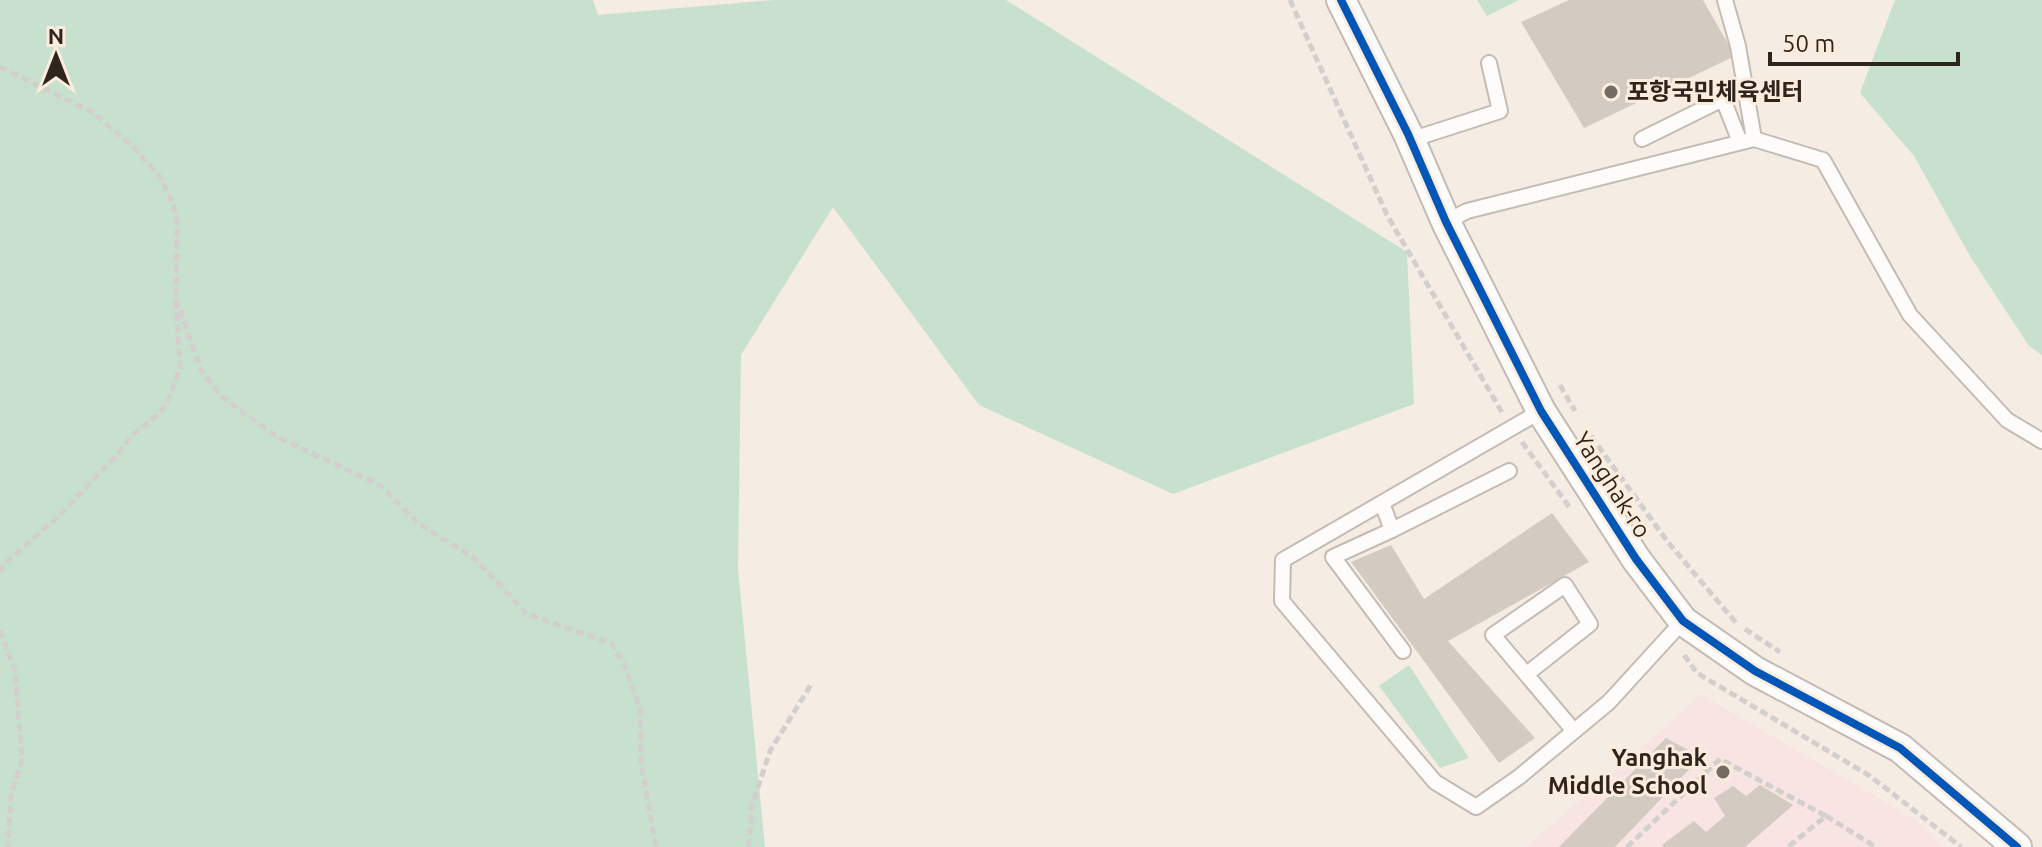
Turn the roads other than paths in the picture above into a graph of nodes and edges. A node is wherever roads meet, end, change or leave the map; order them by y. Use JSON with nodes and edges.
{"nodes":[{"id":1,"x":1341,"y":0,"type":"edge"},
{"id":2,"x":1725,"y":0,"type":"edge"},
{"id":3,"x":1489,"y":63,"type":"dead end"},
{"id":4,"x":1642,"y":139,"type":"dead end"},
{"id":5,"x":1410,"y":140,"type":"junction"},
{"id":6,"x":1747,"y":141,"type":"junction"},
{"id":7,"x":1446,"y":222,"type":"junction"},
{"id":8,"x":1541,"y":411,"type":"junction"},
{"id":9,"x":2042,"y":441,"type":"edge"},
{"id":10,"x":1509,"y":471,"type":"dead end"},
{"id":11,"x":1382,"y":503,"type":"junction"},
{"id":12,"x":1392,"y":530,"type":"junction"},
{"id":13,"x":1683,"y":621,"type":"junction"},
{"id":14,"x":1403,"y":651,"type":"dead end"},
{"id":15,"x":1528,"y":673,"type":"junction"},
{"id":16,"x":1574,"y":731,"type":"junction"},
{"id":17,"x":2017,"y":847,"type":"edge"}],
"edges":[{"from":1,"to":5,"type":"street","name":"Yanghak-ro"},
{"from":2,"to":6,"type":"lane"},
{"from":3,"to":5,"type":"lane"},
{"from":4,"to":6,"type":"lane"},
{"from":5,"to":7,"type":"street","name":"Yanghak-ro"},
{"from":6,"to":7,"type":"lane"},
{"from":6,"to":9,"type":"lane"},
{"from":7,"to":8,"type":"street","name":"Yanghak-ro"},
{"from":8,"to":11,"type":"lane"},
{"from":8,"to":13,"type":"street","name":"Yanghak-ro"},
{"from":10,"to":12,"type":"lane"},
{"from":11,"to":12,"type":"lane"},
{"from":11,"to":16,"type":"lane"},
{"from":12,"to":14,"type":"lane"},
{"from":13,"to":16,"type":"lane"},
{"from":13,"to":17,"type":"street","name":"Yanghak-ro"},
{"from":15,"to":15,"type":"lane"},
{"from":15,"to":16,"type":"lane"}]}
